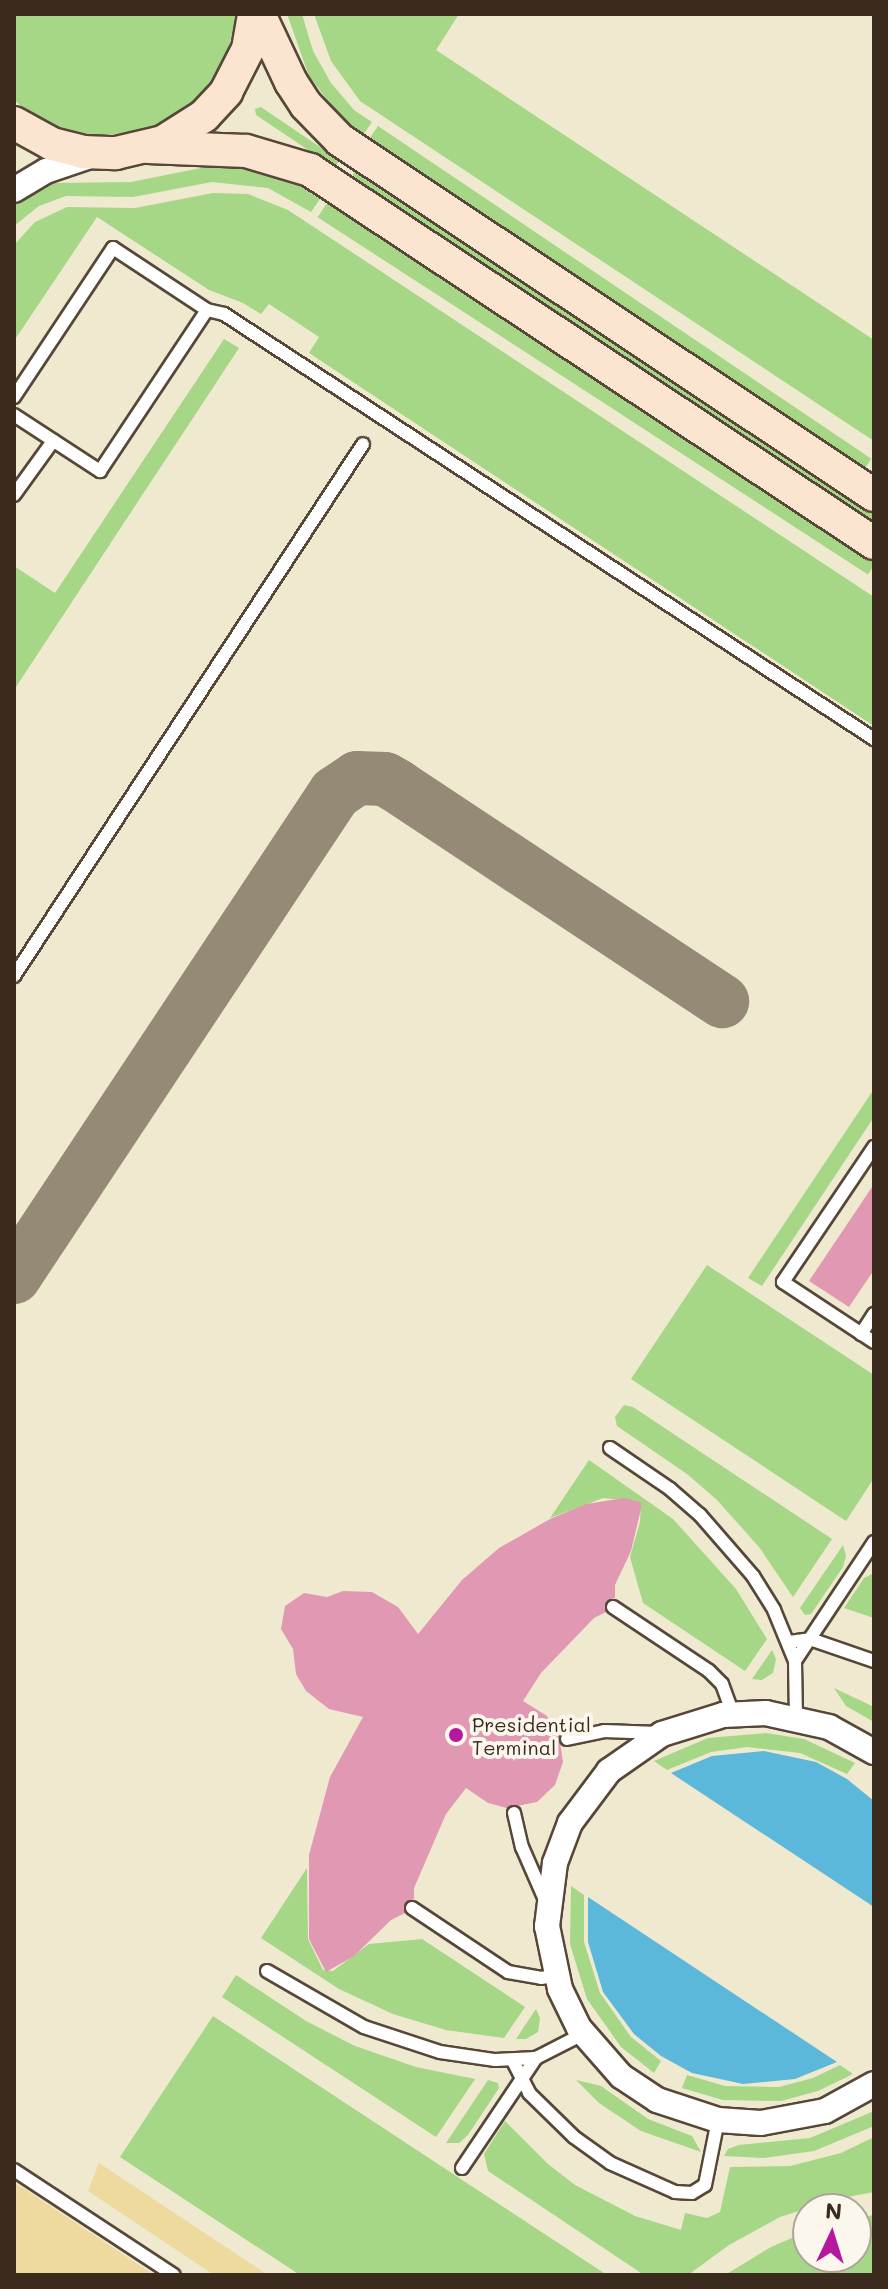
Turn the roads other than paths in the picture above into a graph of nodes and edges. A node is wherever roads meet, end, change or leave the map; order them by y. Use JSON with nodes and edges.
{"nodes":[{"id":1,"x":257,"y":14,"type":"edge"},
{"id":2,"x":14,"y":123,"type":"edge"},
{"id":3,"x":148,"y":147,"type":"junction"},
{"id":4,"x":100,"y":153,"type":"junction"},
{"id":5,"x":14,"y":190,"type":"edge"},
{"id":6,"x":207,"y":310,"type":"junction"},
{"id":7,"x":14,"y":397,"type":"edge"},
{"id":8,"x":14,"y":415,"type":"edge"},
{"id":9,"x":53,"y":441,"type":"junction"},
{"id":10,"x":363,"y":444,"type":"dead end"},
{"id":11,"x":14,"y":495,"type":"edge"},
{"id":12,"x":874,"y":495,"type":"edge"},
{"id":13,"x":874,"y":543,"type":"edge"},
{"id":14,"x":874,"y":739,"type":"edge"},
{"id":15,"x":14,"y":976,"type":"edge"},
{"id":16,"x":874,"y":1147,"type":"edge"},
{"id":17,"x":874,"y":1314,"type":"edge"},
{"id":18,"x":861,"y":1334,"type":"junction"},
{"id":19,"x":874,"y":1342,"type":"edge"},
{"id":20,"x":610,"y":1448,"type":"dead end"},
{"id":21,"x":874,"y":1542,"type":"edge"},
{"id":22,"x":613,"y":1607,"type":"dead end"},
{"id":23,"x":810,"y":1639,"type":"junction"},
{"id":24,"x":789,"y":1642,"type":"junction"},
{"id":25,"x":795,"y":1661,"type":"junction"},
{"id":26,"x":874,"y":1661,"type":"edge"},
{"id":27,"x":733,"y":1714,"type":"junction"},
{"id":28,"x":796,"y":1718,"type":"junction"},
{"id":29,"x":662,"y":1734,"type":"junction"},
{"id":30,"x":567,"y":1739,"type":"dead end"},
{"id":31,"x":874,"y":1752,"type":"edge"},
{"id":32,"x":514,"y":1813,"type":"dead end"},
{"id":33,"x":547,"y":1905,"type":"junction"},
{"id":34,"x":412,"y":1908,"type":"dead end"},
{"id":35,"x":267,"y":1971,"type":"dead end"},
{"id":36,"x":555,"y":1976,"type":"junction"},
{"id":37,"x":583,"y":2034,"type":"junction"},
{"id":38,"x":536,"y":2058,"type":"junction"},
{"id":39,"x":513,"y":2061,"type":"junction"},
{"id":40,"x":521,"y":2080,"type":"junction"},
{"id":41,"x":874,"y":2084,"type":"edge"},
{"id":42,"x":718,"y":2120,"type":"junction"},
{"id":43,"x":462,"y":2168,"type":"dead end"},
{"id":44,"x":14,"y":2170,"type":"edge"},
{"id":45,"x":174,"y":2275,"type":"edge"}],
"edges":[{"from":1,"to":3,"type":"street"},
{"from":1,"to":12,"type":"street"},
{"from":2,"to":4,"type":"street"},
{"from":3,"to":4,"type":"street"},
{"from":3,"to":13,"type":"street"},
{"from":4,"to":5,"type":"street"},
{"from":6,"to":7,"type":"lane"},
{"from":6,"to":9,"type":"lane"},
{"from":6,"to":14,"type":"lane"},
{"from":8,"to":9,"type":"lane"},
{"from":9,"to":11,"type":"lane"},
{"from":10,"to":15,"type":"lane"},
{"from":16,"to":18,"type":"lane"},
{"from":17,"to":18,"type":"lane"},
{"from":18,"to":19,"type":"lane"},
{"from":20,"to":24,"type":"lane"},
{"from":21,"to":23,"type":"lane"},
{"from":22,"to":27,"type":"lane"},
{"from":23,"to":24,"type":"lane"},
{"from":23,"to":25,"type":"lane"},
{"from":23,"to":26,"type":"lane"},
{"from":24,"to":25,"type":"lane"},
{"from":25,"to":28,"type":"lane"},
{"from":27,"to":28,"type":"street"},
{"from":27,"to":29,"type":"street"},
{"from":28,"to":31,"type":"street"},
{"from":29,"to":30,"type":"lane"},
{"from":29,"to":33,"type":"street"},
{"from":32,"to":33,"type":"lane"},
{"from":33,"to":36,"type":"street"},
{"from":34,"to":36,"type":"lane"},
{"from":35,"to":39,"type":"lane"},
{"from":36,"to":37,"type":"street"},
{"from":37,"to":38,"type":"lane"},
{"from":37,"to":42,"type":"street"},
{"from":38,"to":39,"type":"lane"},
{"from":38,"to":40,"type":"lane"},
{"from":39,"to":40,"type":"lane"},
{"from":40,"to":42,"type":"lane"},
{"from":40,"to":43,"type":"lane"},
{"from":41,"to":42,"type":"street"},
{"from":44,"to":45,"type":"lane"}]}
